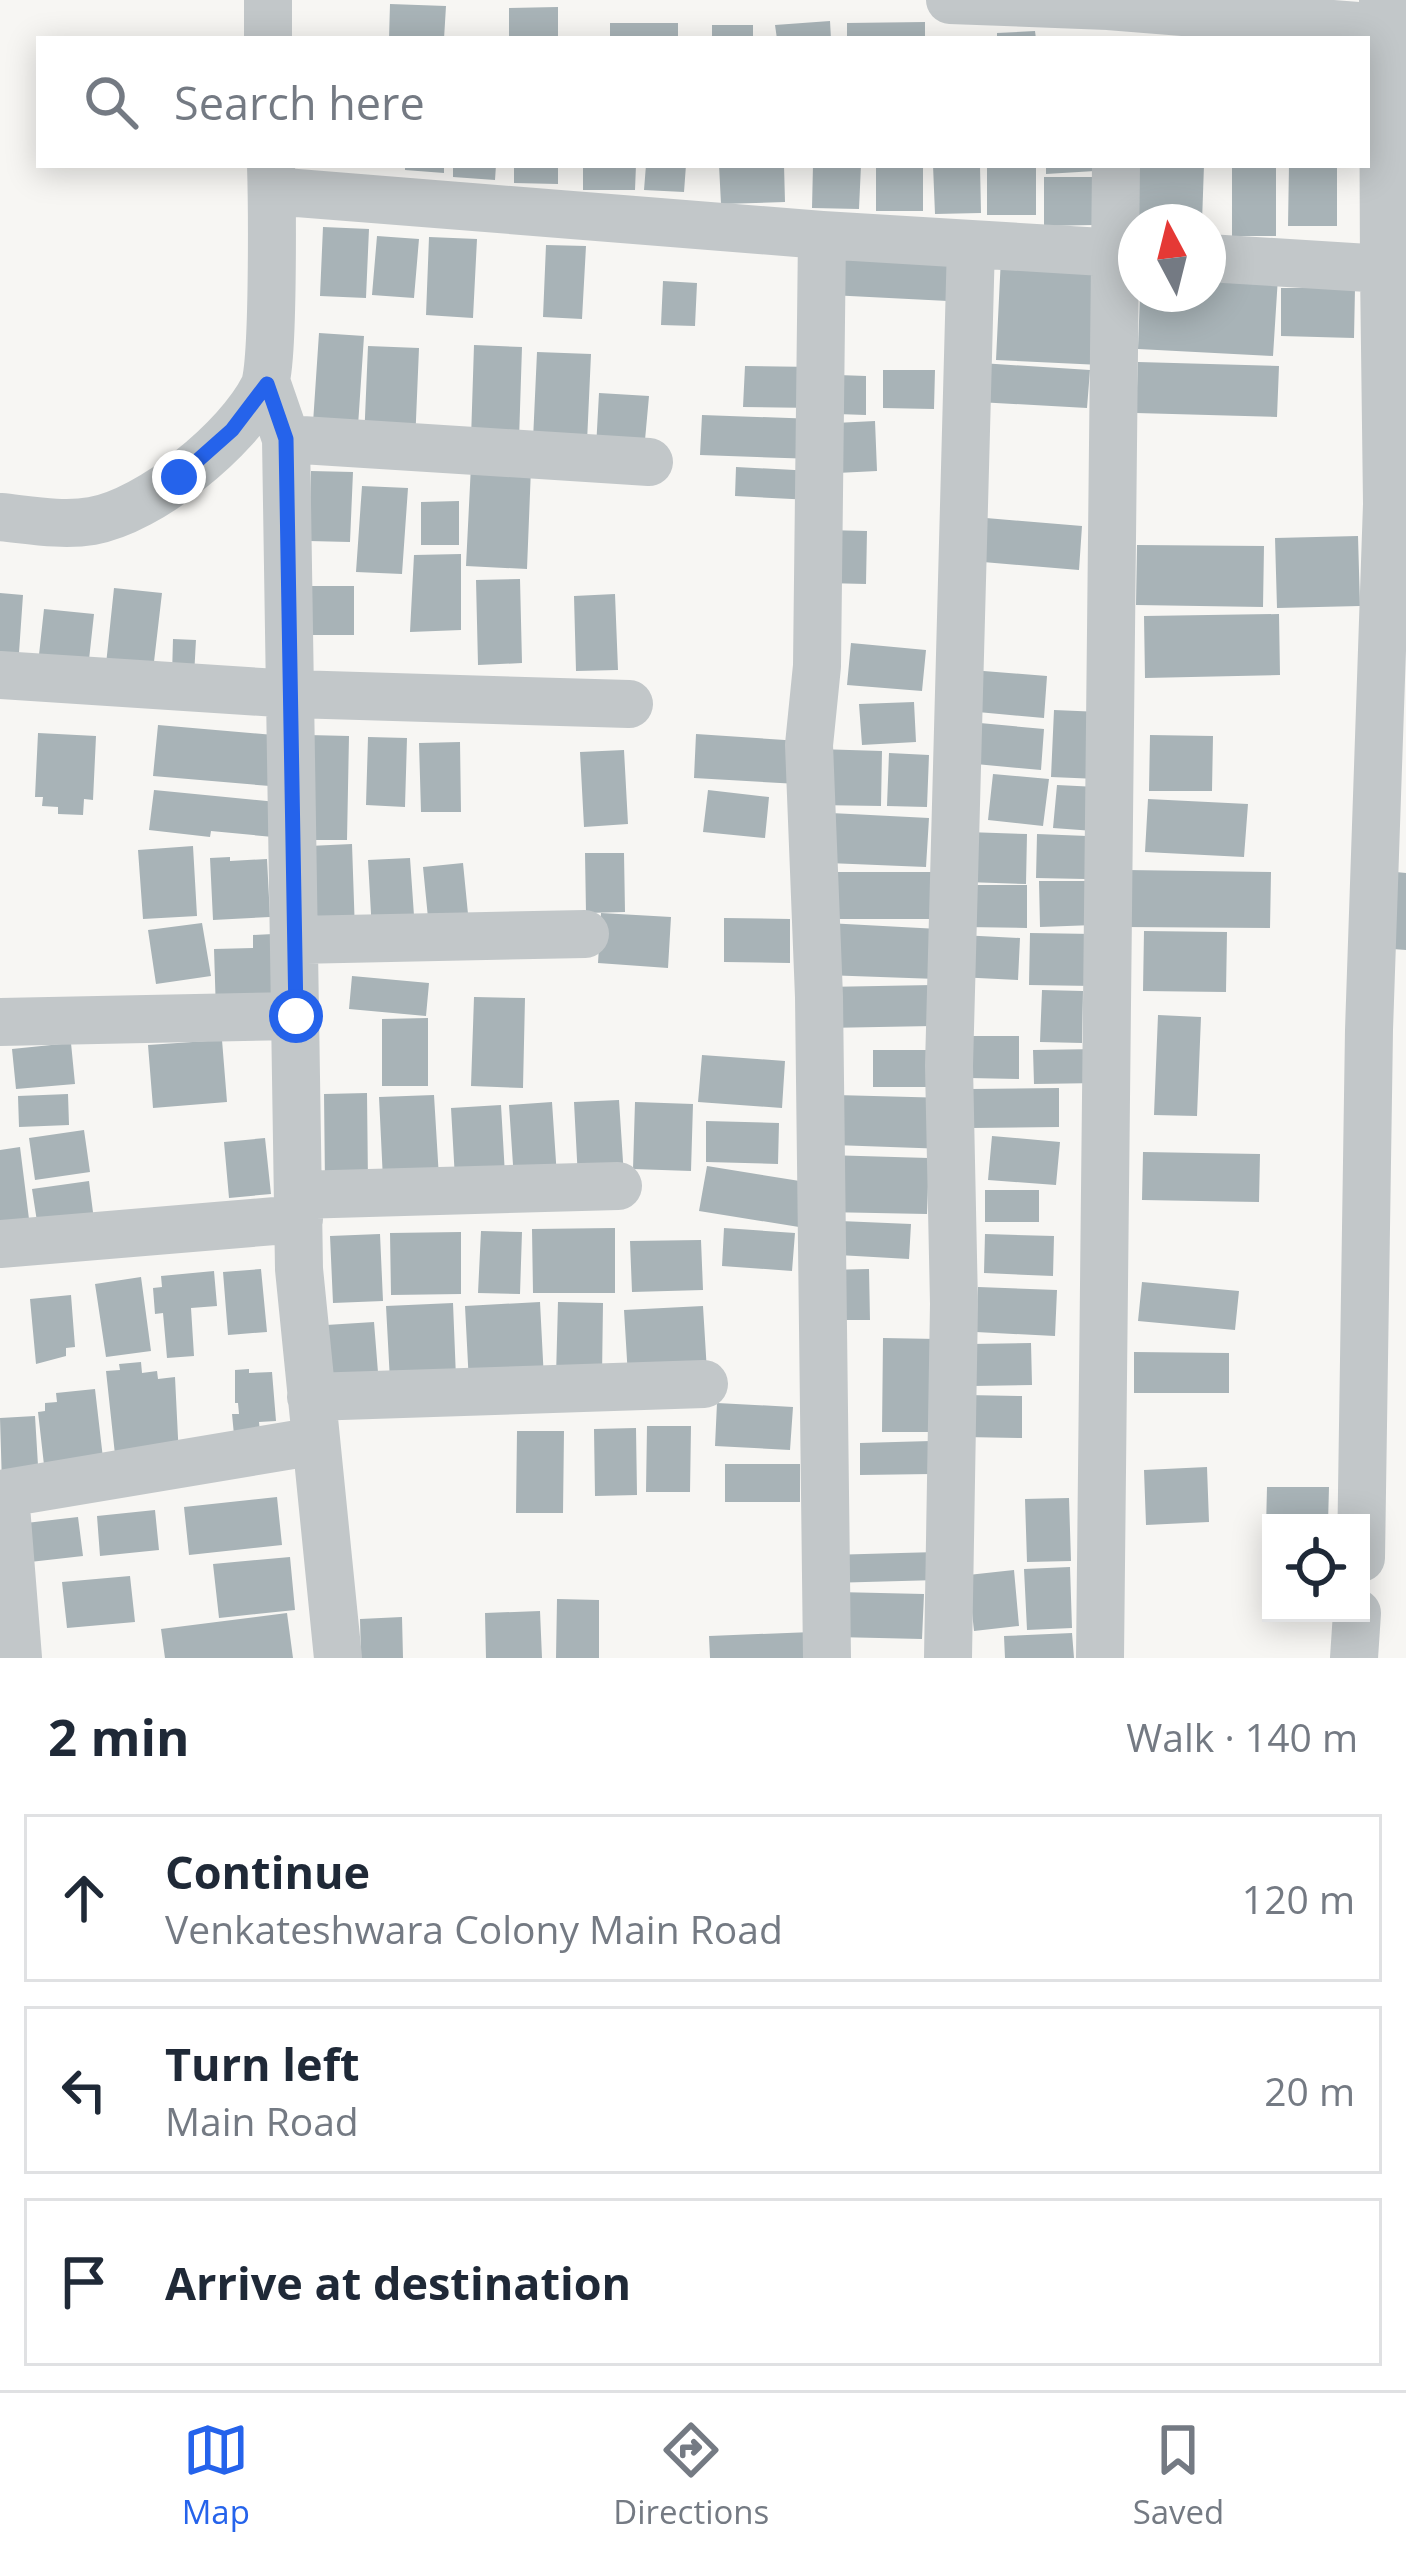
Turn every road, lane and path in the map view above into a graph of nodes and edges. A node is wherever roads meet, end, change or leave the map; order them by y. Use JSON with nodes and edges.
{"nodes":[{"id":1,"x":268,"y":0,"type":"edge"},
{"id":2,"x":950,"y":0,"type":"edge"},
{"id":3,"x":1383,"y":14,"type":"edge"},
{"id":4,"x":1108,"y":15,"type":"edge"},
{"id":5,"x":268,"y":36,"type":"edge"},
{"id":6,"x":1116,"y":168,"type":"edge"},
{"id":7,"x":271,"y":178,"type":"edge"},
{"id":8,"x":1121,"y":204,"type":"edge"},
{"id":9,"x":822,"y":235,"type":"junction"},
{"id":10,"x":971,"y":244,"type":"junction"},
{"id":11,"x":1118,"y":252,"type":"edge"},
{"id":12,"x":1226,"y":259,"type":"edge"},
{"id":13,"x":1395,"y":269,"type":"edge"},
{"id":14,"x":1126,"y":312,"type":"edge"},
{"id":15,"x":267,"y":384,"type":"junction"},
{"id":16,"x":286,"y":439,"type":"junction"},
{"id":17,"x":649,"y":462,"type":"dead end"},
{"id":18,"x":0,"y":517,"type":"edge"},
{"id":19,"x":0,"y":675,"type":"edge"},
{"id":20,"x":293,"y":694,"type":"junction"},
{"id":21,"x":629,"y":704,"type":"dead end"},
{"id":22,"x":585,"y":934,"type":"dead end"},
{"id":23,"x":295,"y":940,"type":"junction"},
{"id":24,"x":296,"y":1016,"type":"junction"},
{"id":25,"x":0,"y":1022,"type":"edge"},
{"id":26,"x":618,"y":1186,"type":"dead end"},
{"id":27,"x":298,"y":1207,"type":"junction"},
{"id":28,"x":0,"y":1244,"type":"edge"},
{"id":29,"x":704,"y":1384,"type":"dead end"},
{"id":30,"x":314,"y":1419,"type":"junction"},
{"id":31,"x":2,"y":1494,"type":"edge"},
{"id":32,"x":1362,"y":1514,"type":"edge"},
{"id":33,"x":1356,"y":1622,"type":"edge"},
{"id":34,"x":18,"y":1658,"type":"edge"},
{"id":35,"x":338,"y":1658,"type":"edge"},
{"id":36,"x":827,"y":1658,"type":"edge"},
{"id":37,"x":948,"y":1658,"type":"edge"},
{"id":38,"x":1100,"y":1658,"type":"edge"},
{"id":39,"x":1354,"y":1658,"type":"edge"}],
"edges":[{"from":1,"to":5,"type":"street"},
{"from":2,"to":4,"type":"street"},
{"from":3,"to":4,"type":"street"},
{"from":3,"to":13,"type":"street"},
{"from":6,"to":8,"type":"street"},
{"from":7,"to":9,"type":"street"},
{"from":7,"to":15,"type":"street"},
{"from":9,"to":10,"type":"street"},
{"from":9,"to":36,"type":"street"},
{"from":10,"to":11,"type":"street"},
{"from":10,"to":37,"type":"street"},
{"from":12,"to":13,"type":"street"},
{"from":13,"to":32,"type":"street"},
{"from":14,"to":38,"type":"street"},
{"from":15,"to":16,"type":"street"},
{"from":15,"to":18,"type":"street"},
{"from":16,"to":17,"type":"street"},
{"from":16,"to":20,"type":"street"},
{"from":19,"to":20,"type":"street"},
{"from":20,"to":21,"type":"street"},
{"from":20,"to":23,"type":"street"},
{"from":22,"to":23,"type":"street"},
{"from":23,"to":24,"type":"street"},
{"from":24,"to":25,"type":"street"},
{"from":24,"to":27,"type":"street"},
{"from":26,"to":27,"type":"street"},
{"from":27,"to":28,"type":"street"},
{"from":27,"to":30,"type":"street"},
{"from":29,"to":30,"type":"street"},
{"from":30,"to":31,"type":"street"},
{"from":30,"to":35,"type":"street"},
{"from":31,"to":34,"type":"street"},
{"from":33,"to":39,"type":"street"}]}
